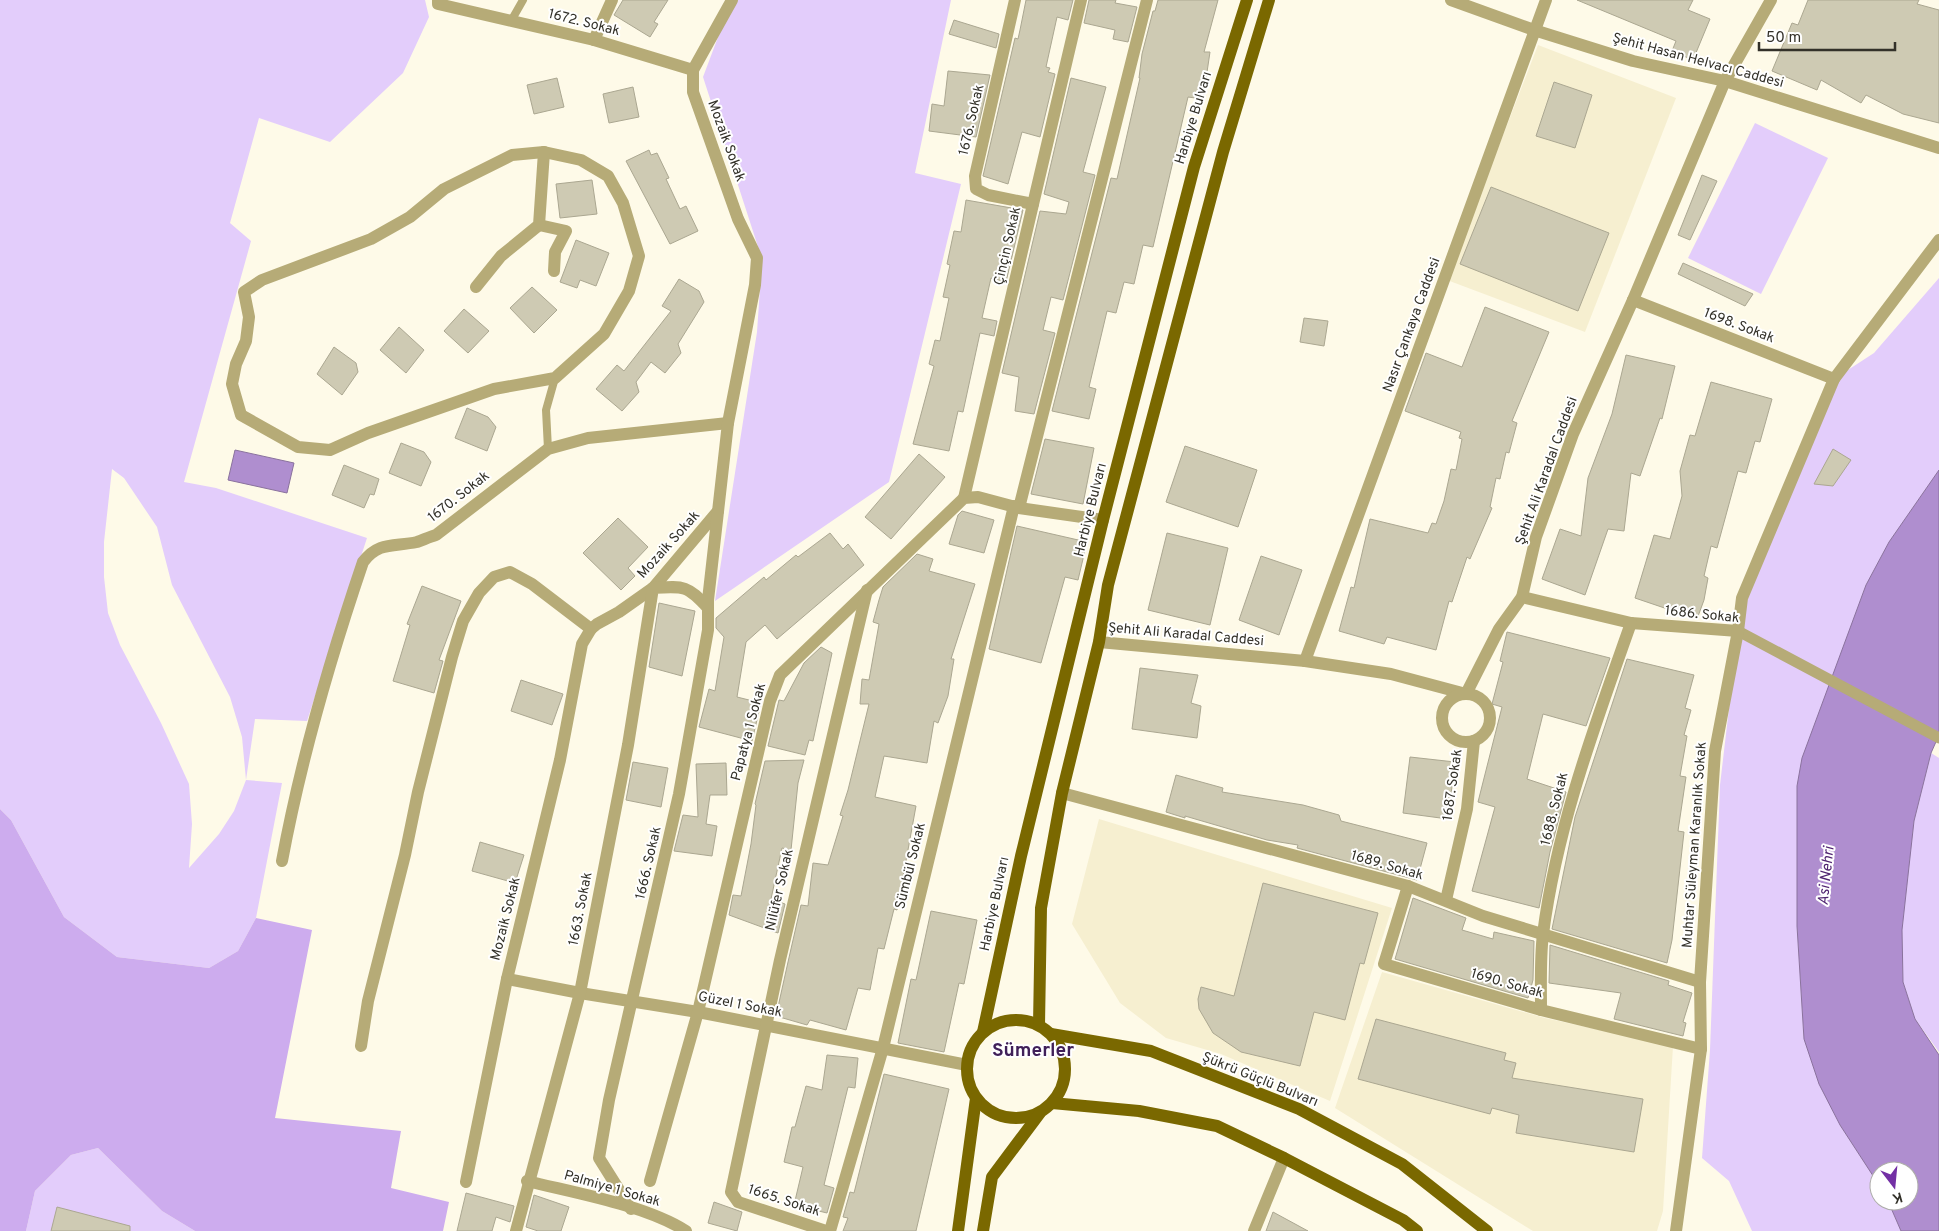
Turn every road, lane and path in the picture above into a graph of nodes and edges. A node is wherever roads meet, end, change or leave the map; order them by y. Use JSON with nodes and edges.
{"nodes":[{"id":1,"x":523,"y":0,"type":"edge"},
{"id":2,"x":612,"y":0,"type":"edge"},
{"id":3,"x":732,"y":0,"type":"edge"},
{"id":4,"x":1015,"y":0,"type":"edge"},
{"id":5,"x":1081,"y":0,"type":"edge"},
{"id":6,"x":1146,"y":0,"type":"edge"},
{"id":7,"x":1247,"y":0,"type":"edge"},
{"id":8,"x":1268,"y":0,"type":"edge"},
{"id":9,"x":1451,"y":0,"type":"edge"},
{"id":10,"x":1546,"y":0,"type":"edge"},
{"id":11,"x":1771,"y":0,"type":"edge"},
{"id":12,"x":438,"y":2,"type":"edge"},
{"id":13,"x":511,"y":21,"type":"junction"},
{"id":14,"x":1534,"y":30,"type":"junction"},
{"id":15,"x":594,"y":40,"type":"junction"},
{"id":16,"x":693,"y":70,"type":"junction"},
{"id":17,"x":1725,"y":81,"type":"junction"},
{"id":18,"x":1939,"y":148,"type":"edge"},
{"id":19,"x":544,"y":152,"type":"junction"},
{"id":20,"x":1033,"y":204,"type":"junction"},
{"id":21,"x":539,"y":225,"type":"junction"},
{"id":22,"x":1939,"y":240,"type":"edge"},
{"id":23,"x":554,"y":271,"type":"dead end"},
{"id":24,"x":476,"y":287,"type":"dead end"},
{"id":25,"x":1633,"y":300,"type":"junction"},
{"id":26,"x":555,"y":378,"type":"junction"},
{"id":27,"x":1834,"y":379,"type":"junction"},
{"id":28,"x":728,"y":423,"type":"junction"},
{"id":29,"x":548,"y":449,"type":"junction"},
{"id":30,"x":964,"y":498,"type":"junction"},
{"id":31,"x":1016,"y":507,"type":"junction"},
{"id":32,"x":718,"y":512,"type":"junction"},
{"id":33,"x":1103,"y":520,"type":"junction"},
{"id":34,"x":653,"y":588,"type":"junction"},
{"id":35,"x":867,"y":590,"type":"junction"},
{"id":36,"x":1522,"y":597,"type":"junction"},
{"id":37,"x":708,"y":608,"type":"junction"},
{"id":38,"x":1631,"y":623,"type":"junction"},
{"id":39,"x":591,"y":629,"type":"junction"},
{"id":40,"x":1738,"y":632,"type":"junction"},
{"id":41,"x":1099,"y":642,"type":"junction"},
{"id":42,"x":1305,"y":661,"type":"junction"},
{"id":43,"x":1466,"y":694,"type":"junction"},
{"id":44,"x":1939,"y":738,"type":"edge"},
{"id":45,"x":1474,"y":742,"type":"junction"},
{"id":46,"x":1062,"y":793,"type":"junction"},
{"id":47,"x":282,"y":860,"type":"dead end"},
{"id":48,"x":1408,"y":886,"type":"junction"},
{"id":49,"x":1446,"y":900,"type":"junction"},
{"id":50,"x":1543,"y":934,"type":"junction"},
{"id":51,"x":507,"y":979,"type":"junction"},
{"id":52,"x":1700,"y":982,"type":"junction"},
{"id":53,"x":580,"y":993,"type":"junction"},
{"id":54,"x":633,"y":1002,"type":"junction"},
{"id":55,"x":1541,"y":1010,"type":"junction"},
{"id":56,"x":698,"y":1012,"type":"junction"},
{"id":57,"x":765,"y":1025,"type":"junction"},
{"id":58,"x":1039,"y":1025,"type":"junction"},
{"id":59,"x":983,"y":1032,"type":"junction"},
{"id":60,"x":1051,"y":1034,"type":"junction"},
{"id":61,"x":361,"y":1046,"type":"dead end"},
{"id":62,"x":883,"y":1048,"type":"junction"},
{"id":63,"x":1701,"y":1049,"type":"junction"},
{"id":64,"x":967,"y":1065,"type":"junction"},
{"id":65,"x":976,"y":1098,"type":"junction"},
{"id":66,"x":1052,"y":1103,"type":"junction"},
{"id":67,"x":1040,"y":1113,"type":"junction"},
{"id":68,"x":1284,"y":1158,"type":"junction"},
{"id":69,"x":527,"y":1181,"type":"junction"},
{"id":70,"x":650,"y":1181,"type":"dead end"},
{"id":71,"x":466,"y":1182,"type":"dead end"},
{"id":72,"x":733,"y":1198,"type":"joint"},
{"id":73,"x":1680,"y":1207,"type":"junction"},
{"id":74,"x":632,"y":1208,"type":"junction"},
{"id":75,"x":516,"y":1231,"type":"edge"},
{"id":76,"x":686,"y":1231,"type":"edge"},
{"id":77,"x":826,"y":1231,"type":"edge"},
{"id":78,"x":830,"y":1231,"type":"edge"},
{"id":79,"x":958,"y":1231,"type":"edge"},
{"id":80,"x":983,"y":1231,"type":"edge"},
{"id":81,"x":1254,"y":1231,"type":"edge"},
{"id":82,"x":1417,"y":1231,"type":"edge"},
{"id":83,"x":1487,"y":1231,"type":"edge"},
{"id":84,"x":1671,"y":1231,"type":"edge"},
{"id":85,"x":1676,"y":1231,"type":"edge"},
{"id":86,"x":1681,"y":1231,"type":"edge"}],
"edges":[{"from":1,"to":13,"type":"lane"},
{"from":2,"to":15,"type":"street"},
{"from":3,"to":16,"type":"street","name":"Mozaik Sokak"},
{"from":4,"to":20,"type":"street","name":"1676. Sokak"},
{"from":5,"to":20,"type":"street","name":"Çinçin Sokak"},
{"from":6,"to":31,"type":"street","name":"Sümbül Sokak"},
{"from":7,"to":33,"type":"main road","name":"Harbiye Bulvarı"},
{"from":8,"to":41,"type":"main road"},
{"from":9,"to":14,"type":"street","name":"Şehit Hasan Helvacı Caddesi"},
{"from":10,"to":14,"type":"street","name":"Nasır Çankaya Caddesi"},
{"from":11,"to":17,"type":"street","name":"Şehit Ali Karadal Caddesi"},
{"from":12,"to":13,"type":"street","name":"1672. Sokak"},
{"from":13,"to":15,"type":"street","name":"1672. Sokak"},
{"from":14,"to":17,"type":"street","name":"Şehit Hasan Helvacı Caddesi"},
{"from":14,"to":42,"type":"street","name":"Nasır Çankaya Caddesi"},
{"from":15,"to":16,"type":"street","name":"1672. Sokak"},
{"from":16,"to":28,"type":"street","name":"Mozaik Sokak"},
{"from":17,"to":18,"type":"street","name":"Şehit Hasan Helvacı Caddesi"},
{"from":17,"to":25,"type":"street","name":"Şehit Ali Karadal Caddesi"},
{"from":19,"to":21,"type":"street"},
{"from":19,"to":26,"type":"street"},
{"from":19,"to":26,"type":"street"},
{"from":20,"to":30,"type":"street","name":"Çinçin Sokak"},
{"from":21,"to":23,"type":"street"},
{"from":21,"to":24,"type":"street"},
{"from":22,"to":27,"type":"street","name":"Muhtar Süleyman Karanlık Sokak"},
{"from":25,"to":27,"type":"street","name":"1698. Sokak"},
{"from":25,"to":36,"type":"street","name":"Şehit Ali Karadal Caddesi"},
{"from":26,"to":29,"type":"lane"},
{"from":27,"to":40,"type":"street","name":"Muhtar Süleyman Karanlık Sokak"},
{"from":28,"to":29,"type":"street","name":"1670. Sokak"},
{"from":28,"to":32,"type":"street","name":"Mozaik Sokak"},
{"from":29,"to":47,"type":"street","name":"1670. Sokak"},
{"from":30,"to":31,"type":"street"},
{"from":30,"to":35,"type":"street","name":"Papatya 1 Sokak"},
{"from":31,"to":33,"type":"street"},
{"from":31,"to":62,"type":"street","name":"Sümbül Sokak"},
{"from":32,"to":34,"type":"street","name":"Mozaik Sokak"},
{"from":32,"to":37,"type":"street","name":"1666. Sokak"},
{"from":33,"to":59,"type":"main road","name":"Harbiye Bulvarı"},
{"from":34,"to":37,"type":"street"},
{"from":34,"to":39,"type":"street","name":"Mozaik Sokak"},
{"from":34,"to":53,"type":"street","name":"1663. Sokak"},
{"from":35,"to":56,"type":"street","name":"Papatya 1 Sokak"},
{"from":35,"to":57,"type":"street","name":"Nilüfer Sokak"},
{"from":36,"to":38,"type":"street","name":"1686. Sokak"},
{"from":36,"to":43,"type":"street","name":"Şehit Ali Karadal Caddesi"},
{"from":37,"to":54,"type":"street","name":"1666. Sokak"},
{"from":38,"to":40,"type":"street","name":"1686. Sokak"},
{"from":38,"to":50,"type":"street","name":"1688. Sokak"},
{"from":39,"to":51,"type":"street","name":"Mozaik Sokak"},
{"from":39,"to":61,"type":"street"},
{"from":40,"to":44,"type":"street","name":"1686. Sokak"},
{"from":40,"to":52,"type":"street","name":"Muhtar Süleyman Karanlık Sokak"},
{"from":41,"to":42,"type":"street","name":"Şehit Ali Karadal Caddesi"},
{"from":41,"to":46,"type":"main road"},
{"from":42,"to":43,"type":"street","name":"Şehit Ali Karadal Caddesi"},
{"from":43,"to":45,"type":"street","name":"1687. Sokak"},
{"from":43,"to":45,"type":"street"},
{"from":45,"to":49,"type":"street","name":"1687. Sokak"},
{"from":46,"to":48,"type":"street","name":"1689. Sokak"},
{"from":46,"to":58,"type":"main road"},
{"from":48,"to":49,"type":"street","name":"1689. Sokak"},
{"from":48,"to":55,"type":"street","name":"1690. Sokak"},
{"from":49,"to":50,"type":"street","name":"1689. Sokak"},
{"from":50,"to":52,"type":"street","name":"1689. Sokak"},
{"from":50,"to":55,"type":"street","name":"1688. Sokak"},
{"from":51,"to":53,"type":"street","name":"Güzel 1 Sokak"},
{"from":51,"to":71,"type":"street","name":"Mozaik Sokak"},
{"from":52,"to":63,"type":"street","name":"Muhtar Süleyman Karanlık Sokak"},
{"from":53,"to":54,"type":"street","name":"Güzel 1 Sokak"},
{"from":53,"to":69,"type":"street","name":"1663. Sokak"},
{"from":54,"to":56,"type":"street","name":"Güzel 1 Sokak"},
{"from":54,"to":74,"type":"street","name":"1666. Sokak"},
{"from":55,"to":63,"type":"street","name":"1690. Sokak"},
{"from":56,"to":57,"type":"street","name":"Güzel 1 Sokak"},
{"from":56,"to":70,"type":"street","name":"Papatya 1 Sokak"},
{"from":57,"to":62,"type":"street","name":"Güzel 1 Sokak"},
{"from":57,"to":72,"type":"street","name":"Nilüfer Sokak"},
{"from":58,"to":59,"type":"main road"},
{"from":58,"to":60,"type":"main road"},
{"from":59,"to":64,"type":"main road","name":"Harbiye Bulvarı"},
{"from":60,"to":66,"type":"main road"},
{"from":60,"to":83,"type":"main road","name":"Şükrü Güçlü Bulvarı"},
{"from":62,"to":64,"type":"street","name":"Güzel 1 Sokak"},
{"from":62,"to":78,"type":"street","name":"Sümbül Sokak"},
{"from":63,"to":73,"type":"street","name":"Muhtar Süleyman Karanlık Sokak"},
{"from":64,"to":65,"type":"main road"},
{"from":65,"to":67,"type":"main road"},
{"from":65,"to":79,"type":"main road"},
{"from":66,"to":67,"type":"main road"},
{"from":66,"to":68,"type":"main road"},
{"from":67,"to":80,"type":"main road"},
{"from":68,"to":81,"type":"street"},
{"from":68,"to":82,"type":"main road"},
{"from":69,"to":74,"type":"street","name":"Palmiye 1 Sokak"},
{"from":69,"to":75,"type":"street","name":"1663. Sokak"},
{"from":72,"to":77,"type":"street","name":"1665. Sokak"},
{"from":73,"to":84,"type":"street","name":"Muhtar Süleyman Karanlık Sokak"},
{"from":73,"to":85,"type":"street","name":"Muhtar Süleyman Karanlık Sokak"},
{"from":73,"to":86,"type":"street","name":"Muhtar Süleyman Karanlık Sokak"},
{"from":74,"to":76,"type":"street","name":"Palmiye 1 Sokak"}]}
